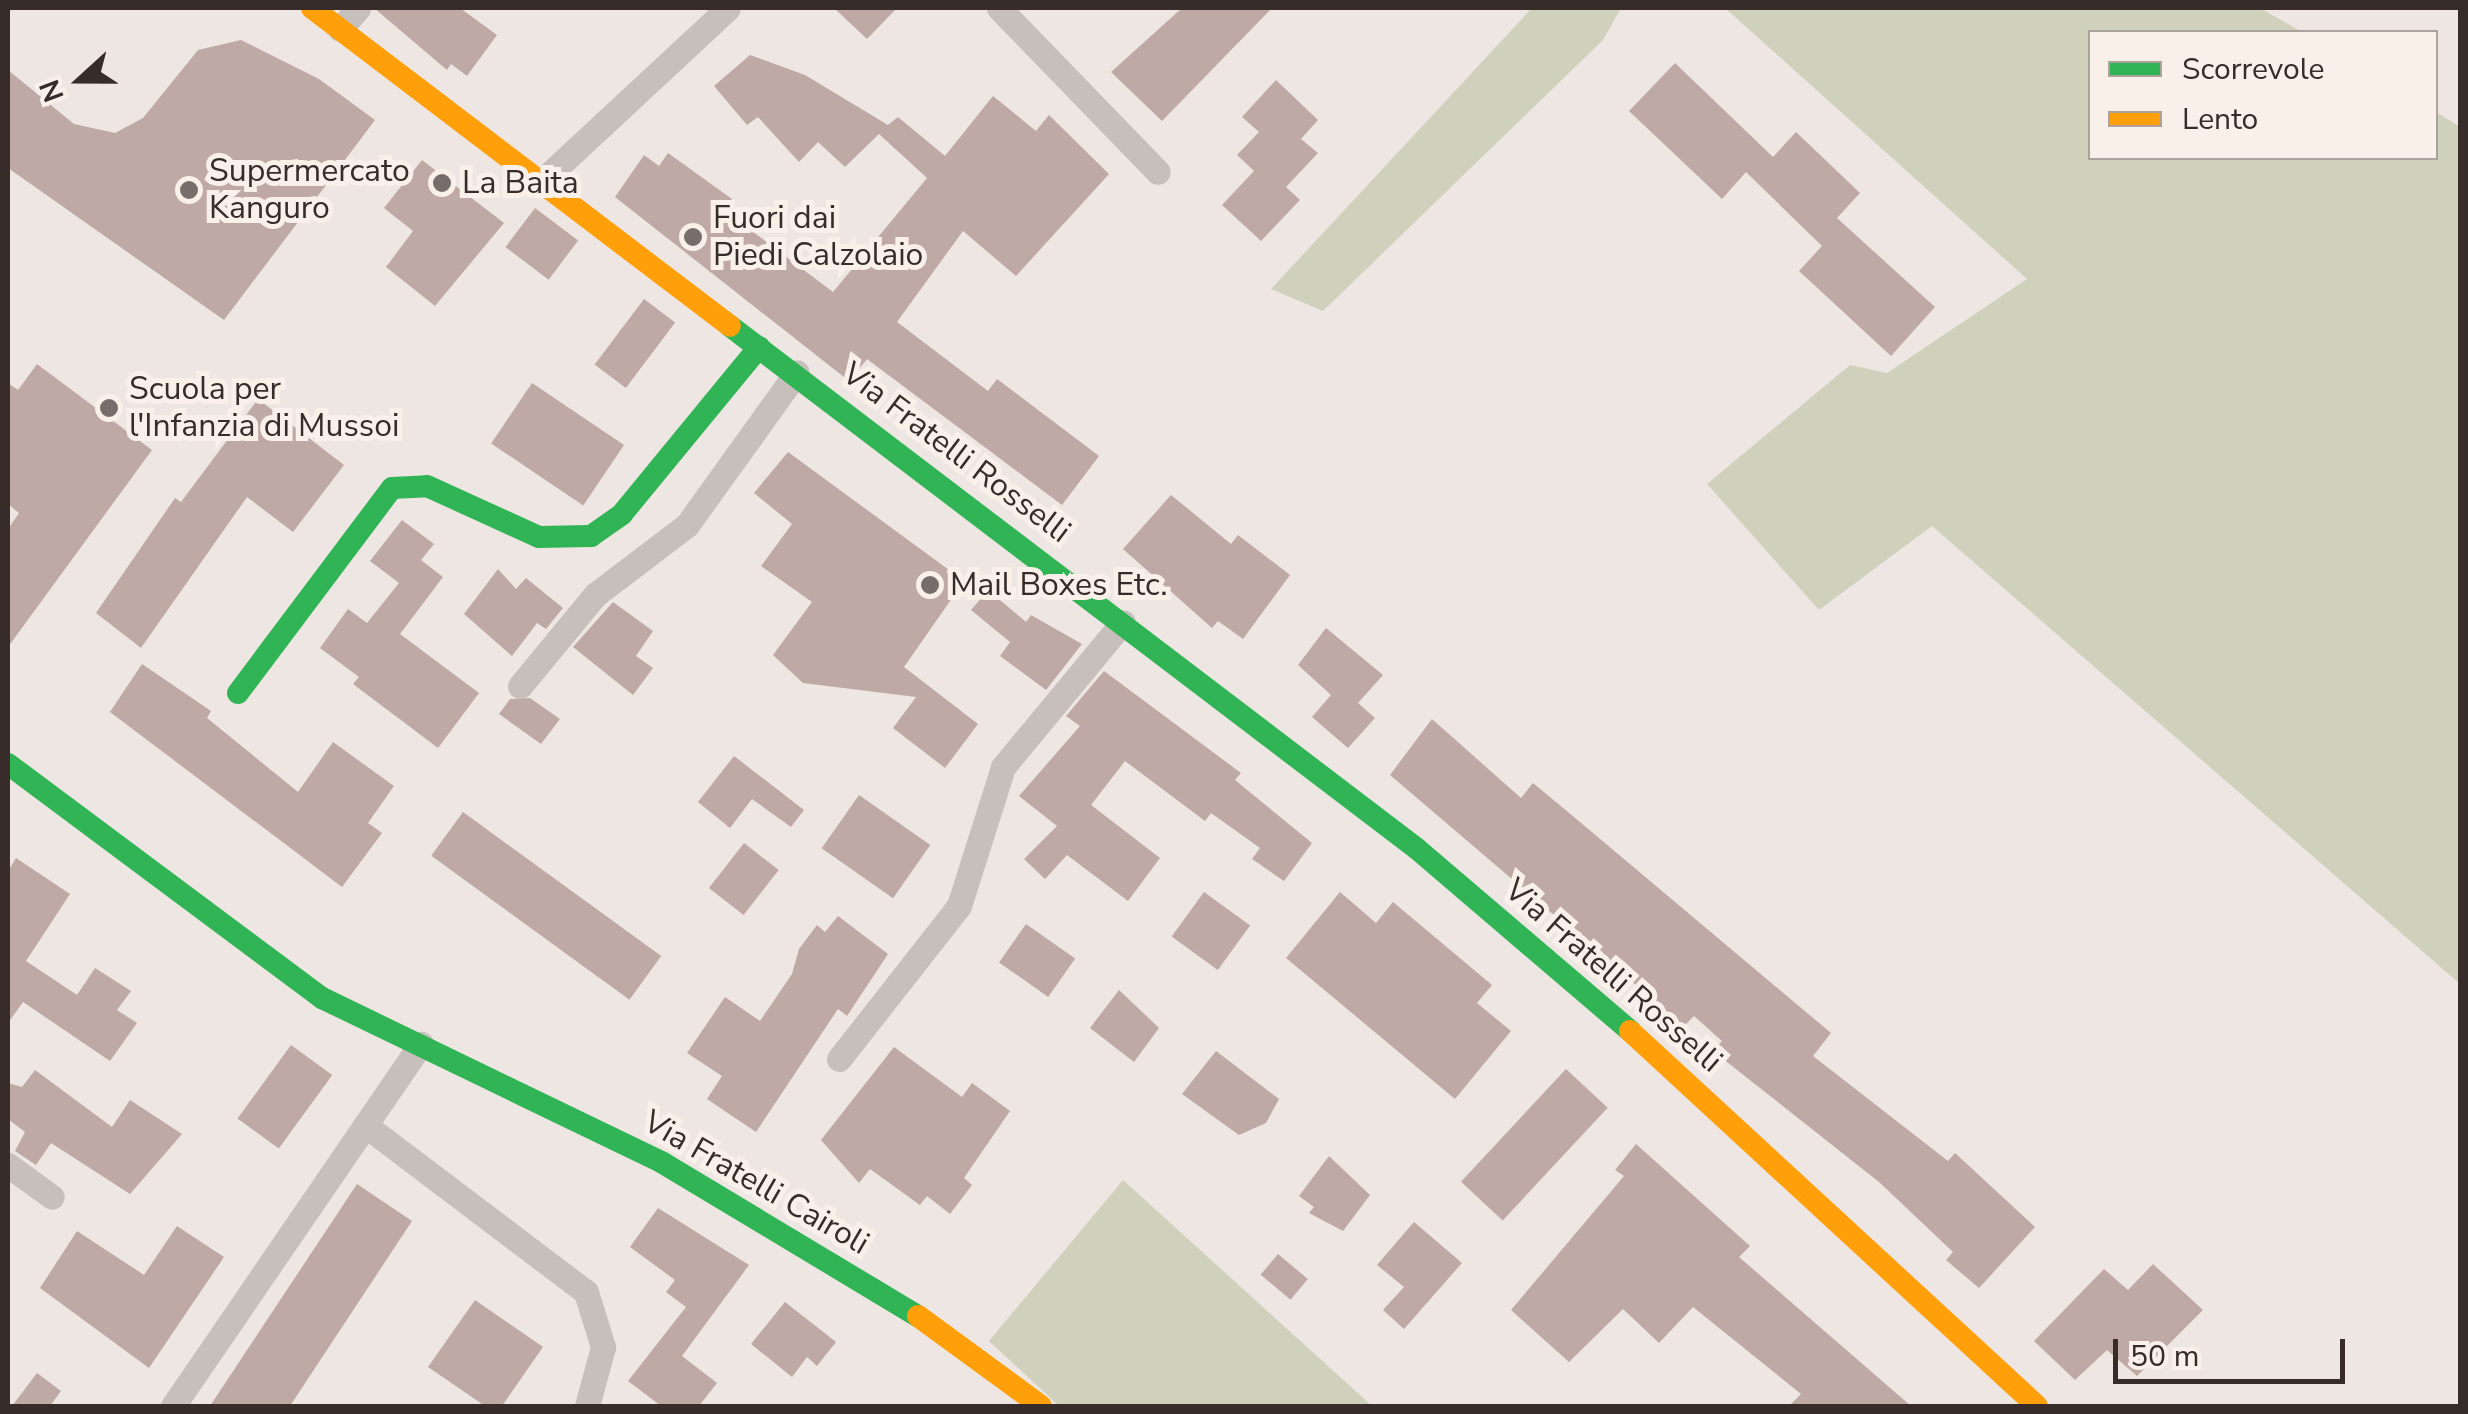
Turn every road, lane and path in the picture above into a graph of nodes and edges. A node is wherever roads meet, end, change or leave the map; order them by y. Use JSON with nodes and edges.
{"nodes":[{"id":1,"x":312,"y":8,"type":"edge"},
{"id":2,"x":358,"y":8,"type":"edge"},
{"id":3,"x":728,"y":8,"type":"edge"},
{"id":4,"x":998,"y":8,"type":"edge"},
{"id":5,"x":340,"y":30,"type":"junction"},
{"id":6,"x":1158,"y":172,"type":"dead end"},
{"id":7,"x":540,"y":182,"type":"junction"},
{"id":8,"x":759,"y":347,"type":"junction"},
{"id":9,"x":796,"y":372,"type":"junction"},
{"id":10,"x":1123,"y":622,"type":"junction"},
{"id":11,"x":520,"y":686,"type":"dead end"},
{"id":12,"x":238,"y":693,"type":"dead end"},
{"id":13,"x":8,"y":764,"type":"edge"},
{"id":14,"x":420,"y":1044,"type":"junction"},
{"id":15,"x":838,"y":1059,"type":"dead end"},
{"id":16,"x":365,"y":1125,"type":"junction"},
{"id":17,"x":8,"y":1165,"type":"edge"},
{"id":18,"x":52,"y":1197,"type":"dead end"},
{"id":19,"x":173,"y":1406,"type":"edge"},
{"id":20,"x":587,"y":1406,"type":"edge"},
{"id":21,"x":1041,"y":1406,"type":"edge"},
{"id":22,"x":2037,"y":1406,"type":"edge"}],
"edges":[{"from":1,"to":5,"type":"main road","name":"Via Fratelli Rosselli"},
{"from":2,"to":5,"type":"street"},
{"from":3,"to":7,"type":"street"},
{"from":4,"to":6,"type":"street"},
{"from":5,"to":7,"type":"main road","name":"Via Fratelli Rosselli"},
{"from":7,"to":8,"type":"main road","name":"Via Fratelli Rosselli"},
{"from":8,"to":9,"type":"main road","name":"Via Fratelli Rosselli"},
{"from":8,"to":12,"type":"main road"},
{"from":9,"to":10,"type":"main road","name":"Via Fratelli Rosselli"},
{"from":9,"to":11,"type":"street","name":"Via Fratelli Rosselli"},
{"from":10,"to":15,"type":"street"},
{"from":10,"to":22,"type":"main road","name":"Via Fratelli Rosselli"},
{"from":13,"to":14,"type":"main road","name":"Via Fratelli Cairoli"},
{"from":14,"to":16,"type":"street"},
{"from":14,"to":21,"type":"main road","name":"Via Fratelli Cairoli"},
{"from":16,"to":19,"type":"street"},
{"from":16,"to":20,"type":"street"},
{"from":17,"to":18,"type":"street"}]}
